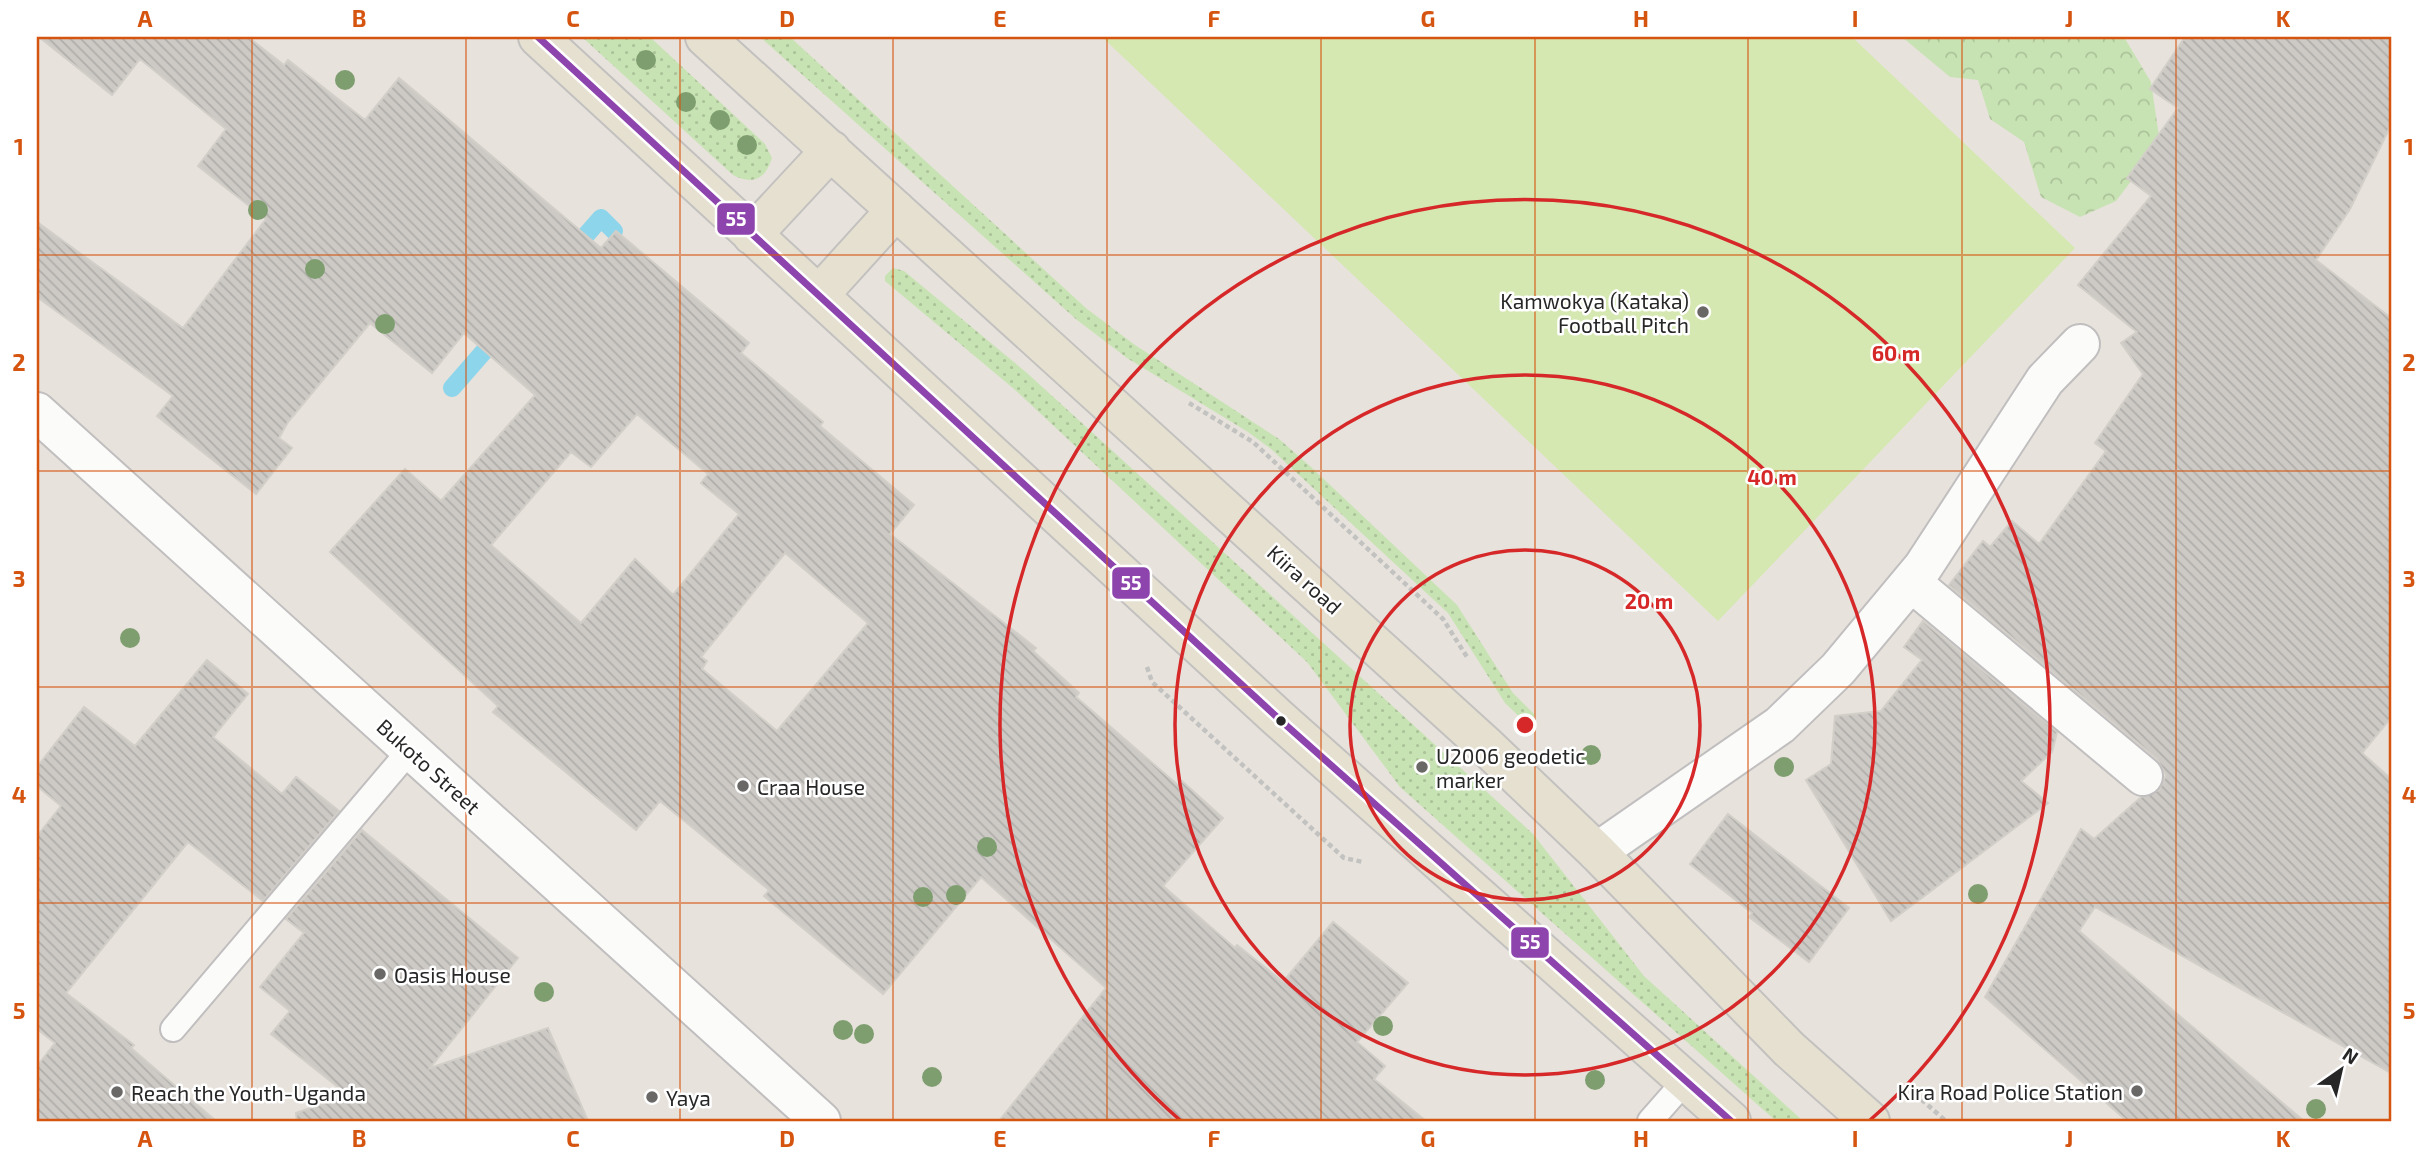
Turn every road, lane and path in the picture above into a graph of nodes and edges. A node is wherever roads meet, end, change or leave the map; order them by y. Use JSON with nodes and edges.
{"nodes":[{"id":1,"x":538,"y":37,"type":"edge"},
{"id":2,"x":705,"y":37,"type":"edge"},
{"id":3,"x":831,"y":150,"type":"junction"},
{"id":4,"x":897,"y":210,"type":"junction"},
{"id":5,"x":752,"y":235,"type":"junction"},
{"id":6,"x":819,"y":295,"type":"junction"},
{"id":7,"x":2080,"y":344,"type":"dead end"},
{"id":8,"x":37,"y":412,"type":"edge"},
{"id":9,"x":1911,"y":582,"type":"junction"},
{"id":10,"x":411,"y":749,"type":"junction"},
{"id":11,"x":2143,"y":776,"type":"dead end"},
{"id":12,"x":1597,"y":852,"type":"junction"},
{"id":13,"x":173,"y":1029,"type":"dead end"},
{"id":14,"x":1686,"y":1080,"type":"junction"},
{"id":15,"x":821,"y":1121,"type":"edge"},
{"id":16,"x":1650,"y":1121,"type":"edge"},
{"id":17,"x":1731,"y":1121,"type":"edge"},
{"id":18,"x":1871,"y":1121,"type":"edge"}],
"edges":[{"from":1,"to":5,"type":"main road"},
{"from":2,"to":3,"type":"main road","name":"Kiira road"},
{"from":3,"to":4,"type":"main road","name":"Kiira road"},
{"from":3,"to":5,"type":"main road"},
{"from":4,"to":6,"type":"main road"},
{"from":4,"to":12,"type":"main road","name":"Kiira road"},
{"from":5,"to":6,"type":"main road"},
{"from":6,"to":14,"type":"main road"},
{"from":7,"to":9,"type":"street"},
{"from":8,"to":10,"type":"street","name":"Bukoto Street"},
{"from":9,"to":11,"type":"street"},
{"from":9,"to":12,"type":"street"},
{"from":10,"to":13,"type":"lane"},
{"from":10,"to":15,"type":"street","name":"Bukoto Street"},
{"from":12,"to":18,"type":"main road","name":"Kiira road"},
{"from":14,"to":16,"type":"lane"},
{"from":14,"to":17,"type":"main road"}]}
